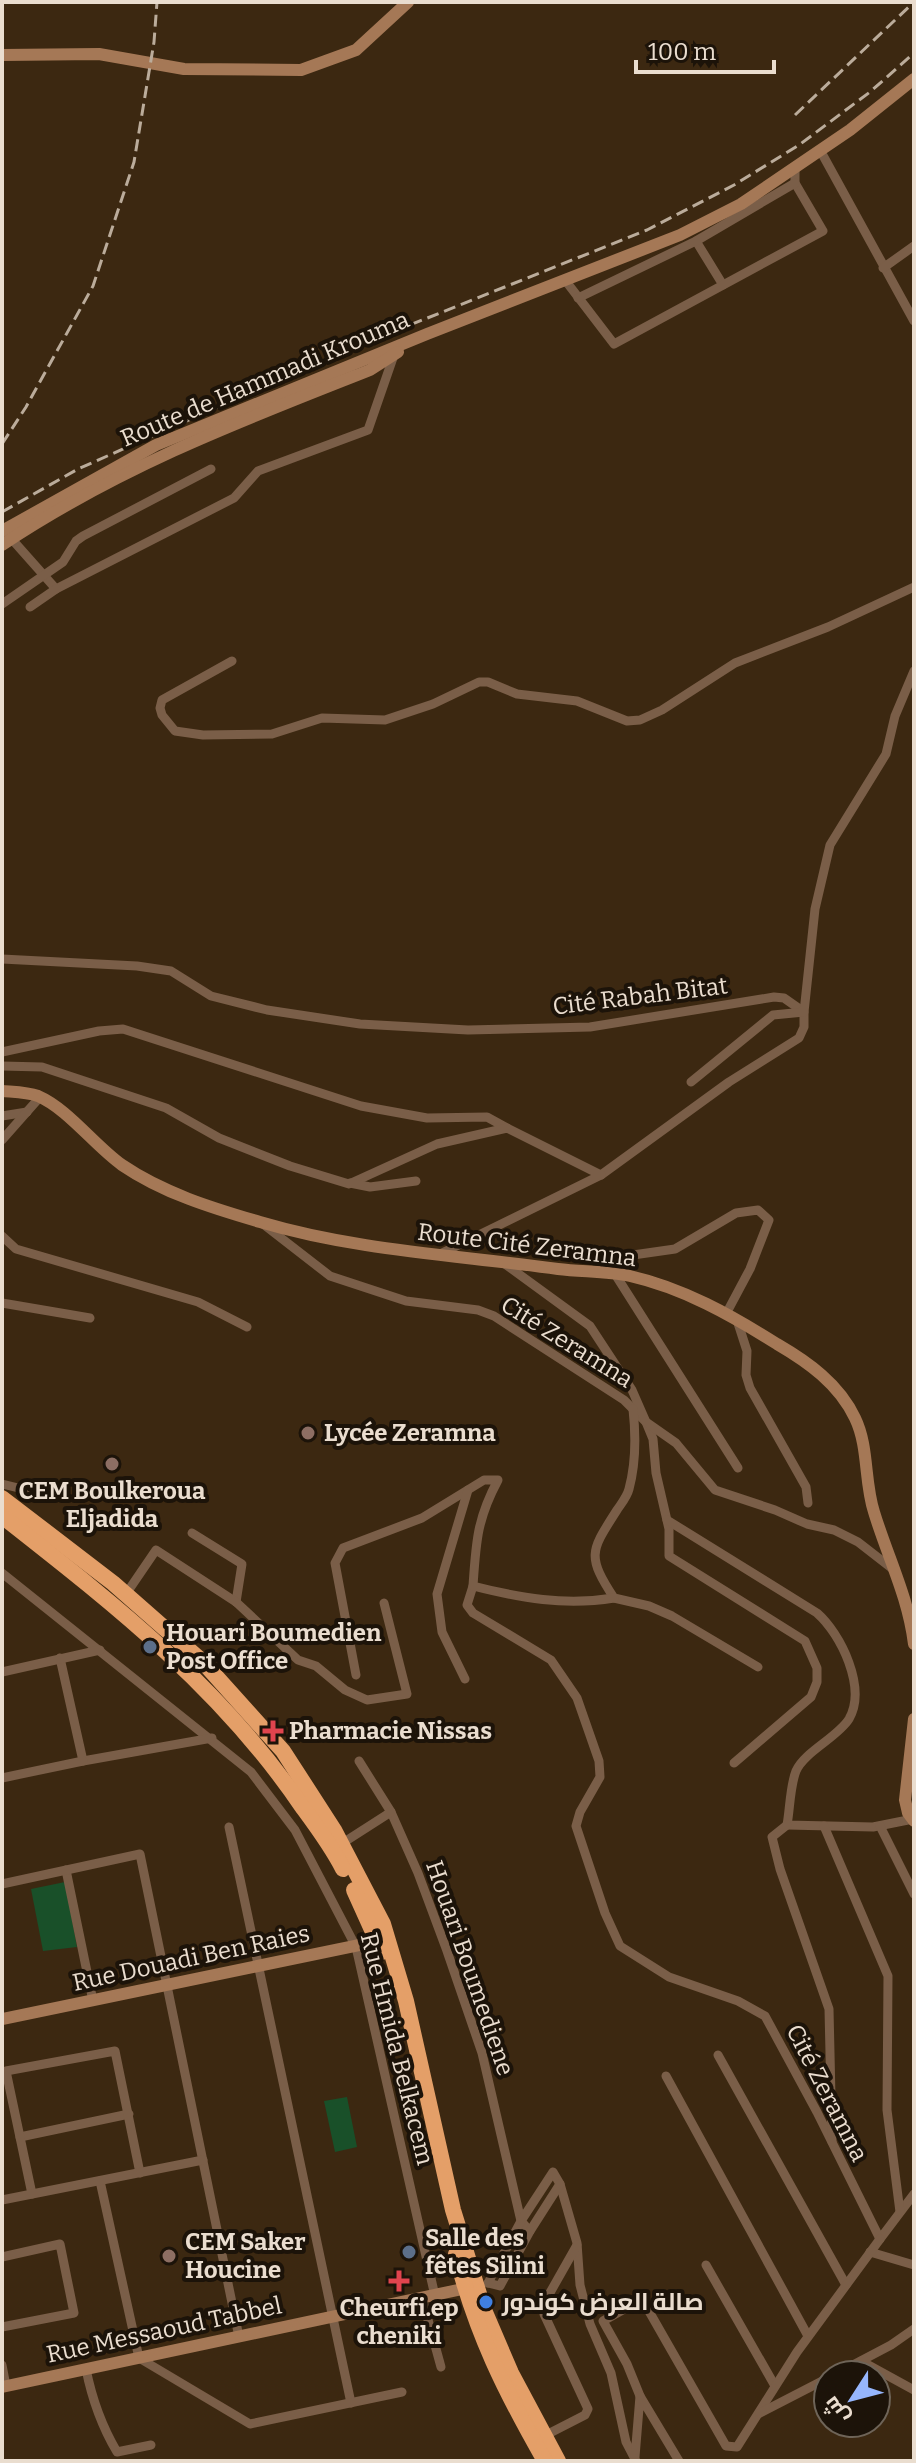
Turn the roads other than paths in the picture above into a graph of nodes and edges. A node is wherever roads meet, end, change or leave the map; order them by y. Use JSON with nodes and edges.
{"nodes":[{"id":1,"x":408,"y":2,"type":"edge"},
{"id":2,"x":2,"y":55,"type":"edge"},
{"id":3,"x":914,"y":79,"type":"edge"},
{"id":4,"x":820,"y":150,"type":"junction"},
{"id":5,"x":795,"y":168,"type":"junction"},
{"id":6,"x":795,"y":183,"type":"junction"},
{"id":7,"x":696,"y":241,"type":"junction"},
{"id":8,"x":914,"y":246,"type":"edge"},
{"id":9,"x":883,"y":268,"type":"junction"},
{"id":10,"x":565,"y":280,"type":"junction"},
{"id":11,"x":723,"y":285,"type":"junction"},
{"id":12,"x":578,"y":298,"type":"junction"},
{"id":13,"x":914,"y":321,"type":"edge"},
{"id":14,"x":427,"y":334,"type":"junction"},
{"id":15,"x":394,"y":355,"type":"junction"},
{"id":16,"x":211,"y":469,"type":"dead end"},
{"id":17,"x":5,"y":536,"type":"edge"},
{"id":18,"x":44,"y":573,"type":"junction"},
{"id":19,"x":914,"y":587,"type":"edge"},
{"id":20,"x":56,"y":589,"type":"junction"},
{"id":21,"x":2,"y":604,"type":"edge"},
{"id":22,"x":30,"y":607,"type":"dead end"},
{"id":23,"x":232,"y":661,"type":"dead end"},
{"id":24,"x":914,"y":671,"type":"edge"},
{"id":25,"x":2,"y":959,"type":"edge"},
{"id":26,"x":804,"y":1012,"type":"junction"},
{"id":27,"x":2,"y":1052,"type":"edge"},
{"id":28,"x":2,"y":1066,"type":"edge"},
{"id":29,"x":691,"y":1082,"type":"dead end"},
{"id":30,"x":2,"y":1091,"type":"edge"},
{"id":31,"x":40,"y":1097,"type":"junction"},
{"id":32,"x":27,"y":1112,"type":"junction"},
{"id":33,"x":2,"y":1116,"type":"edge"},
{"id":34,"x":507,"y":1128,"type":"junction"},
{"id":35,"x":2,"y":1140,"type":"edge"},
{"id":36,"x":601,"y":1175,"type":"junction"},
{"id":37,"x":416,"y":1181,"type":"dead end"},
{"id":38,"x":350,"y":1183,"type":"junction"},
{"id":39,"x":261,"y":1222,"type":"junction"},
{"id":40,"x":2,"y":1236,"type":"edge"},
{"id":41,"x":435,"y":1256,"type":"junction"},
{"id":42,"x":502,"y":1262,"type":"junction"},
{"id":43,"x":609,"y":1273,"type":"junction"},
{"id":44,"x":2,"y":1303,"type":"edge"},
{"id":45,"x":732,"y":1317,"type":"junction"},
{"id":46,"x":90,"y":1318,"type":"dead end"},
{"id":47,"x":247,"y":1327,"type":"dead end"},
{"id":48,"x":633,"y":1409,"type":"junction"},
{"id":49,"x":646,"y":1422,"type":"junction"},
{"id":50,"x":738,"y":1468,"type":"dead end"},
{"id":51,"x":2,"y":1484,"type":"edge"},
{"id":52,"x":468,"y":1490,"type":"junction"},
{"id":53,"x":39,"y":1493,"type":"dead end"},
{"id":54,"x":2,"y":1498,"type":"edge"},
{"id":55,"x":808,"y":1503,"type":"dead end"},
{"id":56,"x":2,"y":1516,"type":"edge"},
{"id":57,"x":667,"y":1520,"type":"junction"},
{"id":58,"x":192,"y":1533,"type":"dead end"},
{"id":59,"x":895,"y":1571,"type":"junction"},
{"id":60,"x":2,"y":1573,"type":"edge"},
{"id":61,"x":473,"y":1586,"type":"junction"},
{"id":62,"x":126,"y":1594,"type":"junction"},
{"id":63,"x":614,"y":1598,"type":"junction"},
{"id":64,"x":236,"y":1602,"type":"junction"},
{"id":65,"x":384,"y":1603,"type":"dead end"},
{"id":66,"x":913,"y":1628,"type":"edge"},
{"id":67,"x":914,"y":1644,"type":"edge"},
{"id":68,"x":100,"y":1650,"type":"junction"},
{"id":69,"x":60,"y":1658,"type":"junction"},
{"id":70,"x":758,"y":1667,"type":"dead end"},
{"id":71,"x":2,"y":1672,"type":"edge"},
{"id":72,"x":356,"y":1675,"type":"dead end"},
{"id":73,"x":465,"y":1679,"type":"dead end"},
{"id":74,"x":914,"y":1719,"type":"edge"},
{"id":75,"x":212,"y":1738,"type":"junction"},
{"id":76,"x":83,"y":1761,"type":"junction"},
{"id":77,"x":359,"y":1761,"type":"dead end"},
{"id":78,"x":734,"y":1763,"type":"dead end"},
{"id":79,"x":2,"y":1778,"type":"edge"},
{"id":80,"x":391,"y":1812,"type":"junction"},
{"id":81,"x":914,"y":1820,"type":"edge"},
{"id":82,"x":787,"y":1825,"type":"junction"},
{"id":83,"x":824,"y":1826,"type":"junction"},
{"id":84,"x":880,"y":1826,"type":"junction"},
{"id":85,"x":229,"y":1827,"type":"dead end"},
{"id":86,"x":336,"y":1846,"type":"junction"},
{"id":87,"x":66,"y":1870,"type":"junction"},
{"id":88,"x":2,"y":1884,"type":"edge"},
{"id":89,"x":914,"y":1894,"type":"edge"},
{"id":90,"x":383,"y":1940,"type":"junction"},
{"id":91,"x":356,"y":1947,"type":"junction"},
{"id":92,"x":258,"y":1967,"type":"junction"},
{"id":93,"x":167,"y":1985,"type":"junction"},
{"id":94,"x":93,"y":2001,"type":"junction"},
{"id":95,"x":2,"y":2019,"type":"edge"},
{"id":96,"x":718,"y":2055,"type":"dead end"},
{"id":97,"x":4,"y":2071,"type":"edge"},
{"id":98,"x":666,"y":2076,"type":"dead end"},
{"id":99,"x":129,"y":2114,"type":"junction"},
{"id":100,"x":20,"y":2137,"type":"junction"},
{"id":101,"x":833,"y":2146,"type":"junction"},
{"id":102,"x":203,"y":2160,"type":"junction"},
{"id":103,"x":140,"y":2173,"type":"junction"},
{"id":104,"x":100,"y":2181,"type":"junction"},
{"id":105,"x":560,"y":2184,"type":"junction"},
{"id":106,"x":32,"y":2194,"type":"junction"},
{"id":107,"x":914,"y":2194,"type":"edge"},
{"id":108,"x":2,"y":2200,"type":"edge"},
{"id":109,"x":900,"y":2212,"type":"junction"},
{"id":110,"x":521,"y":2221,"type":"junction"},
{"id":111,"x":530,"y":2231,"type":"junction"},
{"id":112,"x":880,"y":2239,"type":"junction"},
{"id":113,"x":577,"y":2245,"type":"junction"},
{"id":114,"x":870,"y":2252,"type":"junction"},
{"id":115,"x":2,"y":2257,"type":"edge"},
{"id":116,"x":706,"y":2265,"type":"dead end"},
{"id":117,"x":914,"y":2265,"type":"edge"},
{"id":118,"x":846,"y":2285,"type":"junction"},
{"id":119,"x":477,"y":2286,"type":"junction"},
{"id":120,"x":428,"y":2297,"type":"junction"},
{"id":121,"x":332,"y":2317,"type":"junction"},
{"id":122,"x":2,"y":2327,"type":"edge"},
{"id":123,"x":914,"y":2329,"type":"edge"},
{"id":124,"x":808,"y":2336,"type":"junction"},
{"id":125,"x":239,"y":2337,"type":"junction"},
{"id":126,"x":139,"y":2358,"type":"junction"},
{"id":127,"x":865,"y":2359,"type":"edge"},
{"id":128,"x":2,"y":2365,"type":"edge"},
{"id":129,"x":441,"y":2367,"type":"dead end"},
{"id":130,"x":86,"y":2369,"type":"junction"},
{"id":131,"x":892,"y":2378,"type":"edge"},
{"id":132,"x":914,"y":2383,"type":"edge"},
{"id":133,"x":902,"y":2384,"type":"junction"},
{"id":134,"x":4,"y":2386,"type":"edge"},
{"id":135,"x":775,"y":2386,"type":"junction"},
{"id":136,"x":812,"y":2386,"type":"edge"},
{"id":137,"x":914,"y":2390,"type":"edge"},
{"id":138,"x":402,"y":2392,"type":"dead end"},
{"id":139,"x":640,"y":2396,"type":"junction"},
{"id":140,"x":351,"y":2403,"type":"junction"},
{"id":141,"x":757,"y":2415,"type":"junction"},
{"id":142,"x":544,"y":2436,"type":"junction"},
{"id":143,"x":151,"y":2445,"type":"dead end"},
{"id":144,"x":635,"y":2460,"type":"edge"},
{"id":145,"x":545,"y":2461,"type":"edge"},
{"id":146,"x":558,"y":2461,"type":"edge"},
{"id":147,"x":679,"y":2461,"type":"edge"}],
"edges":[{"from":1,"to":2,"type":"street"},
{"from":3,"to":4,"type":"street"},
{"from":4,"to":5,"type":"street"},
{"from":4,"to":9,"type":"street"},
{"from":5,"to":6,"type":"street"},
{"from":5,"to":10,"type":"street"},
{"from":6,"to":7,"type":"street"},
{"from":6,"to":11,"type":"street"},
{"from":7,"to":11,"type":"street"},
{"from":7,"to":12,"type":"street"},
{"from":8,"to":9,"type":"street"},
{"from":9,"to":13,"type":"street"},
{"from":10,"to":12,"type":"street"},
{"from":10,"to":14,"type":"street"},
{"from":11,"to":12,"type":"street"},
{"from":14,"to":15,"type":"street","name":"Route de Hammadi Krouma"},
{"from":14,"to":17,"type":"street","name":"Route de Hammadi Krouma"},
{"from":15,"to":17,"type":"street","name":"Route de Hammadi Krouma"},
{"from":15,"to":20,"type":"street"},
{"from":16,"to":18,"type":"street"},
{"from":17,"to":18,"type":"street"},
{"from":18,"to":20,"type":"street"},
{"from":18,"to":21,"type":"street"},
{"from":19,"to":23,"type":"street"},
{"from":20,"to":22,"type":"street"},
{"from":24,"to":26,"type":"street"},
{"from":25,"to":26,"type":"street","name":"Cité Rabah Bitat"},
{"from":26,"to":29,"type":"street"},
{"from":26,"to":36,"type":"street"},
{"from":27,"to":34,"type":"street"},
{"from":28,"to":38,"type":"street"},
{"from":30,"to":31,"type":"street","name":"Route Cité Zeramna"},
{"from":31,"to":32,"type":"street"},
{"from":31,"to":39,"type":"street","name":"Route Cité Zeramna"},
{"from":32,"to":33,"type":"street"},
{"from":32,"to":35,"type":"street"},
{"from":34,"to":36,"type":"street"},
{"from":34,"to":38,"type":"street"},
{"from":36,"to":41,"type":"street"},
{"from":37,"to":38,"type":"street"},
{"from":39,"to":41,"type":"street","name":"Route Cité Zeramna"},
{"from":39,"to":48,"type":"street","name":"Cité Zeramna"},
{"from":40,"to":47,"type":"street"},
{"from":41,"to":42,"type":"street","name":"Route Cité Zeramna"},
{"from":42,"to":43,"type":"street","name":"Route Cité Zeramna"},
{"from":42,"to":49,"type":"street","name":"Cité Zeramna"},
{"from":43,"to":45,"type":"street","name":"Route Cité Zeramna"},
{"from":43,"to":45,"type":"street"},
{"from":43,"to":50,"type":"street","name":"Cité Zeramna"},
{"from":44,"to":46,"type":"street"},
{"from":45,"to":55,"type":"street"},
{"from":45,"to":59,"type":"street","name":"Route Cité Zeramna"},
{"from":48,"to":49,"type":"street","name":"Cité Zeramna"},
{"from":48,"to":63,"type":"street","name":"Cité Zeramna"},
{"from":49,"to":57,"type":"street","name":"Cité Zeramna"},
{"from":49,"to":59,"type":"street"},
{"from":51,"to":53,"type":"street"},
{"from":52,"to":61,"type":"street","name":"Cité Zeramna"},
{"from":52,"to":72,"type":"street","name":"Cité Zeramna"},
{"from":52,"to":73,"type":"street"},
{"from":54,"to":62,"type":"highway"},
{"from":56,"to":86,"type":"highway"},
{"from":57,"to":78,"type":"street","name":"Cité Zeramna"},
{"from":57,"to":82,"type":"street"},
{"from":58,"to":64,"type":"street"},
{"from":59,"to":66,"type":"street","name":"Route Cité Zeramna"},
{"from":60,"to":68,"type":"street","name":"Rue Hmida Belkacem"},
{"from":61,"to":63,"type":"street"},
{"from":61,"to":101,"type":"street","name":"Cité Zeramna"},
{"from":62,"to":64,"type":"street"},
{"from":62,"to":86,"type":"highway"},
{"from":63,"to":70,"type":"street"},
{"from":64,"to":65,"type":"street"},
{"from":66,"to":67,"type":"street","name":"Route Cité Zeramna"},
{"from":68,"to":69,"type":"street"},
{"from":68,"to":75,"type":"street","name":"Rue Hmida Belkacem"},
{"from":69,"to":71,"type":"street"},
{"from":69,"to":76,"type":"street"},
{"from":74,"to":81,"type":"street"},
{"from":75,"to":76,"type":"street"},
{"from":75,"to":91,"type":"street","name":"Rue Hmida Belkacem"},
{"from":76,"to":79,"type":"street"},
{"from":77,"to":80,"type":"street","name":"Houari Boumediene"},
{"from":80,"to":86,"type":"street"},
{"from":80,"to":110,"type":"street","name":"Houari Boumediene"},
{"from":81,"to":84,"type":"street"},
{"from":82,"to":83,"type":"street"},
{"from":82,"to":101,"type":"street"},
{"from":83,"to":84,"type":"street"},
{"from":83,"to":109,"type":"street"},
{"from":84,"to":89,"type":"street"},
{"from":85,"to":92,"type":"street"},
{"from":86,"to":90,"type":"highway"},
{"from":87,"to":88,"type":"street"},
{"from":87,"to":93,"type":"street"},
{"from":87,"to":94,"type":"street"},
{"from":90,"to":91,"type":"street","name":"Rue Douadi Ben Raies"},
{"from":90,"to":119,"type":"highway"},
{"from":91,"to":92,"type":"street","name":"Rue Douadi Ben Raies"},
{"from":91,"to":120,"type":"street","name":"Rue Hmida Belkacem"},
{"from":92,"to":93,"type":"street","name":"Rue Douadi Ben Raies"},
{"from":92,"to":121,"type":"street"},
{"from":93,"to":94,"type":"street","name":"Rue Douadi Ben Raies"},
{"from":93,"to":102,"type":"street"},
{"from":94,"to":95,"type":"street","name":"Rue Douadi Ben Raies"},
{"from":96,"to":118,"type":"street"},
{"from":97,"to":99,"type":"street"},
{"from":97,"to":100,"type":"street"},
{"from":98,"to":124,"type":"street"},
{"from":99,"to":100,"type":"street"},
{"from":99,"to":103,"type":"street"},
{"from":100,"to":106,"type":"street"},
{"from":101,"to":112,"type":"street","name":"Cité Zeramna"},
{"from":102,"to":103,"type":"street"},
{"from":102,"to":125,"type":"street"},
{"from":103,"to":104,"type":"street"},
{"from":104,"to":106,"type":"street"},
{"from":104,"to":126,"type":"street"},
{"from":105,"to":110,"type":"street"},
{"from":105,"to":111,"type":"street"},
{"from":105,"to":113,"type":"street"},
{"from":106,"to":108,"type":"street"},
{"from":107,"to":109,"type":"street"},
{"from":109,"to":112,"type":"street"},
{"from":110,"to":111,"type":"street","name":"Houari Boumediene"},
{"from":110,"to":119,"type":"street"},
{"from":111,"to":119,"type":"street"},
{"from":112,"to":114,"type":"street"},
{"from":113,"to":142,"type":"street"},
{"from":113,"to":144,"type":"street"},
{"from":114,"to":117,"type":"street"},
{"from":114,"to":118,"type":"street"},
{"from":115,"to":122,"type":"street"},
{"from":116,"to":135,"type":"street"},
{"from":118,"to":124,"type":"street"},
{"from":119,"to":120,"type":"street","name":"Rue Messaoud Tabbel"},
{"from":119,"to":142,"type":"highway"},
{"from":119,"to":145,"type":"highway"},
{"from":120,"to":121,"type":"street","name":"Rue Messaoud Tabbel"},
{"from":120,"to":129,"type":"street","name":"Rue Hmida Belkacem"},
{"from":121,"to":125,"type":"street","name":"Rue Messaoud Tabbel"},
{"from":121,"to":140,"type":"street"},
{"from":123,"to":127,"type":"street"},
{"from":124,"to":135,"type":"street"},
{"from":125,"to":126,"type":"street","name":"Rue Messaoud Tabbel"},
{"from":126,"to":130,"type":"street","name":"Rue Messaoud Tabbel"},
{"from":126,"to":140,"type":"street"},
{"from":128,"to":134,"type":"street"},
{"from":130,"to":134,"type":"street","name":"Rue Messaoud Tabbel"},
{"from":130,"to":143,"type":"street"},
{"from":131,"to":133,"type":"street"},
{"from":132,"to":133,"type":"street"},
{"from":133,"to":137,"type":"street"},
{"from":135,"to":141,"type":"street"},
{"from":136,"to":141,"type":"street"},
{"from":138,"to":140,"type":"street"},
{"from":139,"to":141,"type":"street"},
{"from":139,"to":144,"type":"street"},
{"from":139,"to":147,"type":"street"},
{"from":142,"to":146,"type":"highway"}]}
